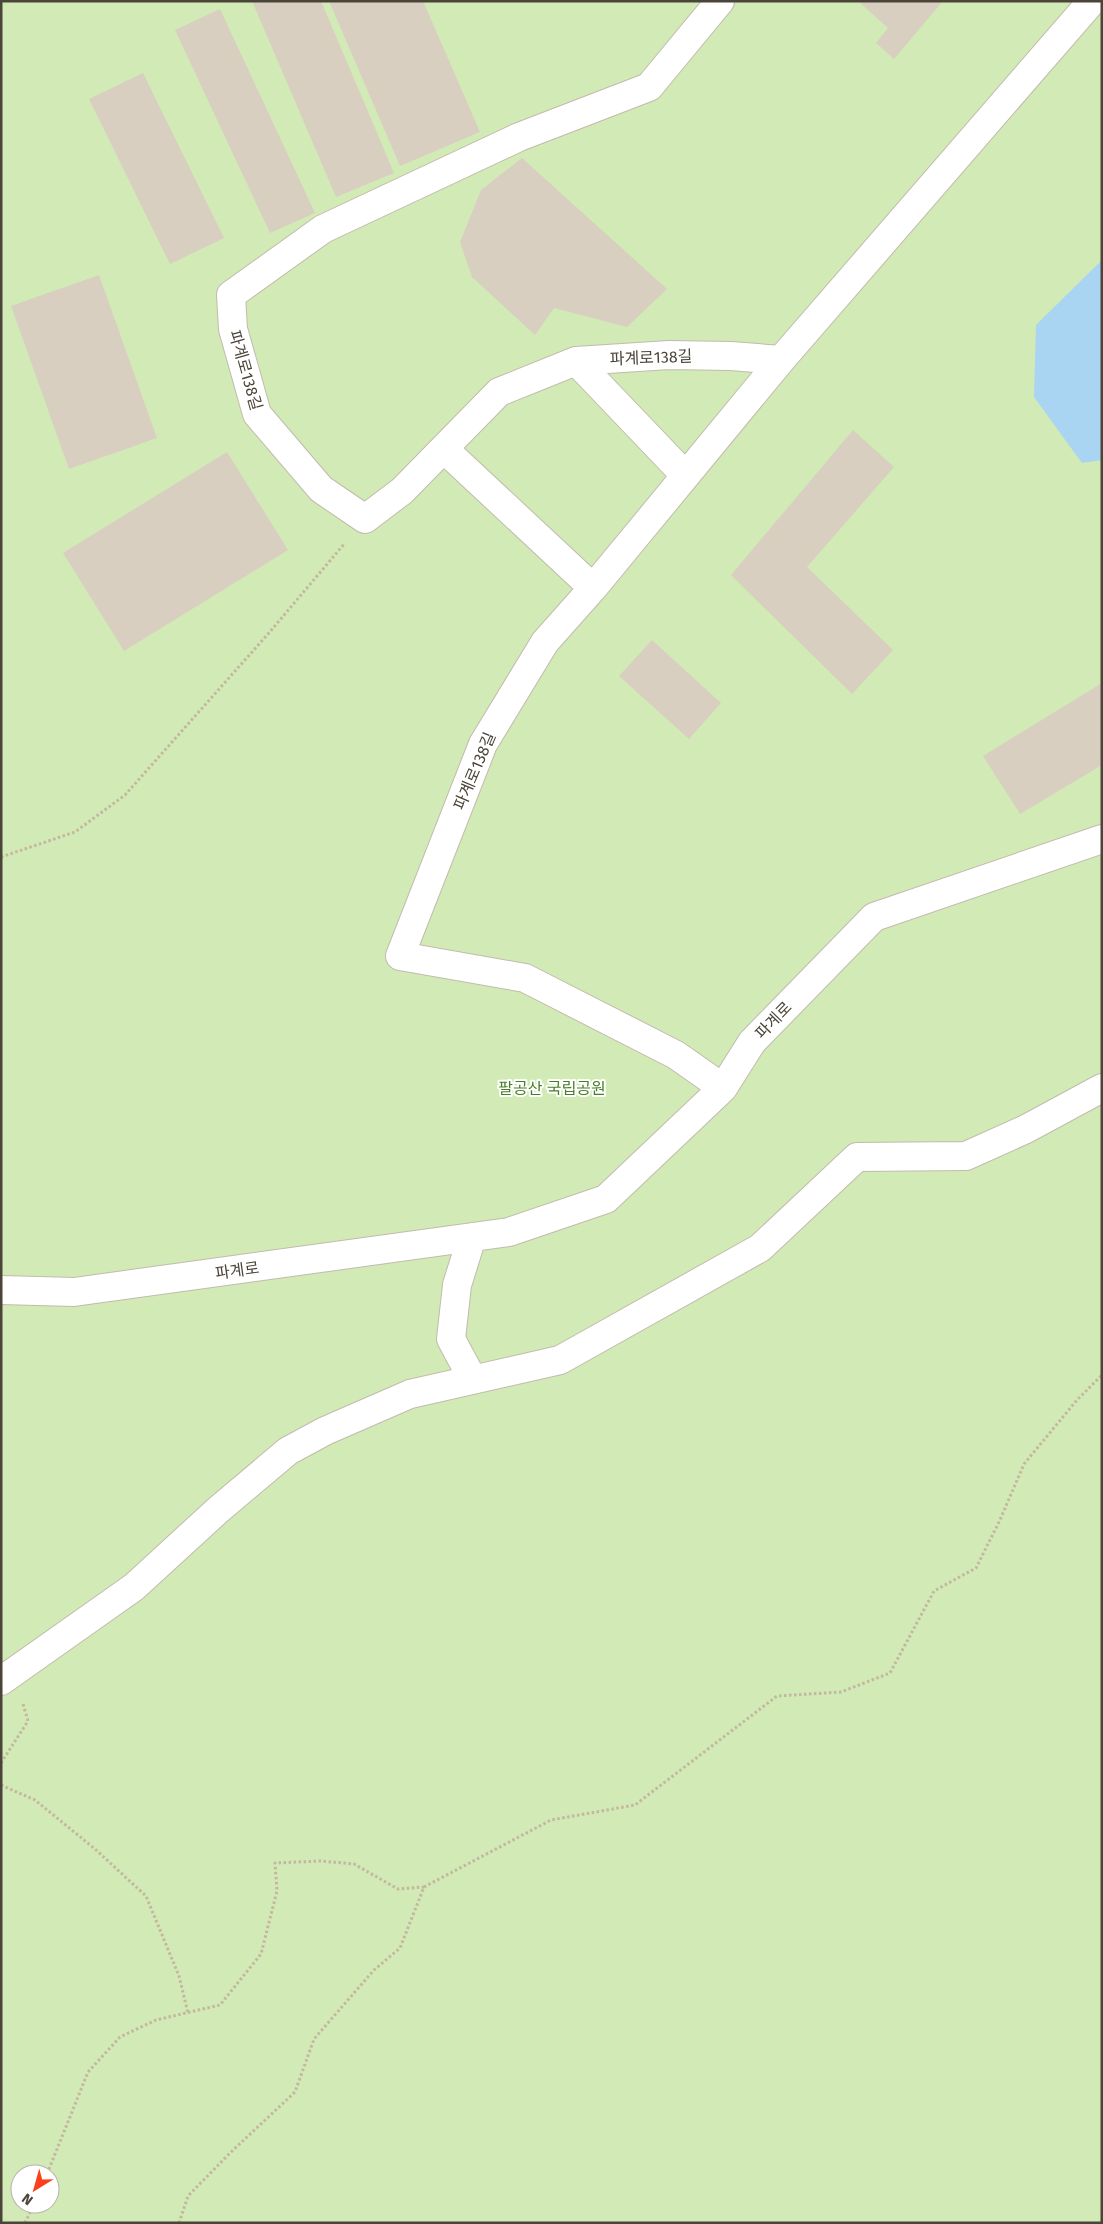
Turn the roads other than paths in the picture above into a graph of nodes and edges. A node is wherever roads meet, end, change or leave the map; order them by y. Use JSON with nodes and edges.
{"nodes":[{"id":1,"x":720,"y":1,"type":"edge"},
{"id":2,"x":1092,"y":1,"type":"edge"},
{"id":3,"x":780,"y":360,"type":"junction"},
{"id":4,"x":576,"y":361,"type":"junction"},
{"id":5,"x":444,"y":449,"type":"junction"},
{"id":6,"x":684,"y":474,"type":"junction"},
{"id":7,"x":593,"y":588,"type":"junction"},
{"id":8,"x":1102,"y":839,"type":"edge"},
{"id":9,"x":723,"y":1088,"type":"junction"},
{"id":10,"x":1102,"y":1088,"type":"edge"},
{"id":11,"x":472,"y":1237,"type":"junction"},
{"id":12,"x":1,"y":1290,"type":"edge"},
{"id":13,"x":473,"y":1380,"type":"junction"},
{"id":14,"x":8,"y":1676,"type":"edge"}],
"edges":[{"from":1,"to":5,"type":"street","name":"파계로138길"},
{"from":2,"to":3,"type":"street"},
{"from":3,"to":4,"type":"street","name":"파계로138길"},
{"from":3,"to":6,"type":"street","name":"파계로138길"},
{"from":4,"to":5,"type":"street","name":"파계로138길"},
{"from":4,"to":6,"type":"street"},
{"from":5,"to":7,"type":"street"},
{"from":6,"to":7,"type":"street","name":"파계로138길"},
{"from":7,"to":9,"type":"street","name":"파계로138길"},
{"from":8,"to":9,"type":"street","name":"파계로"},
{"from":9,"to":11,"type":"street","name":"파계로"},
{"from":10,"to":13,"type":"street"},
{"from":11,"to":12,"type":"street","name":"파계로"},
{"from":11,"to":13,"type":"street"},
{"from":13,"to":14,"type":"street"}]}
